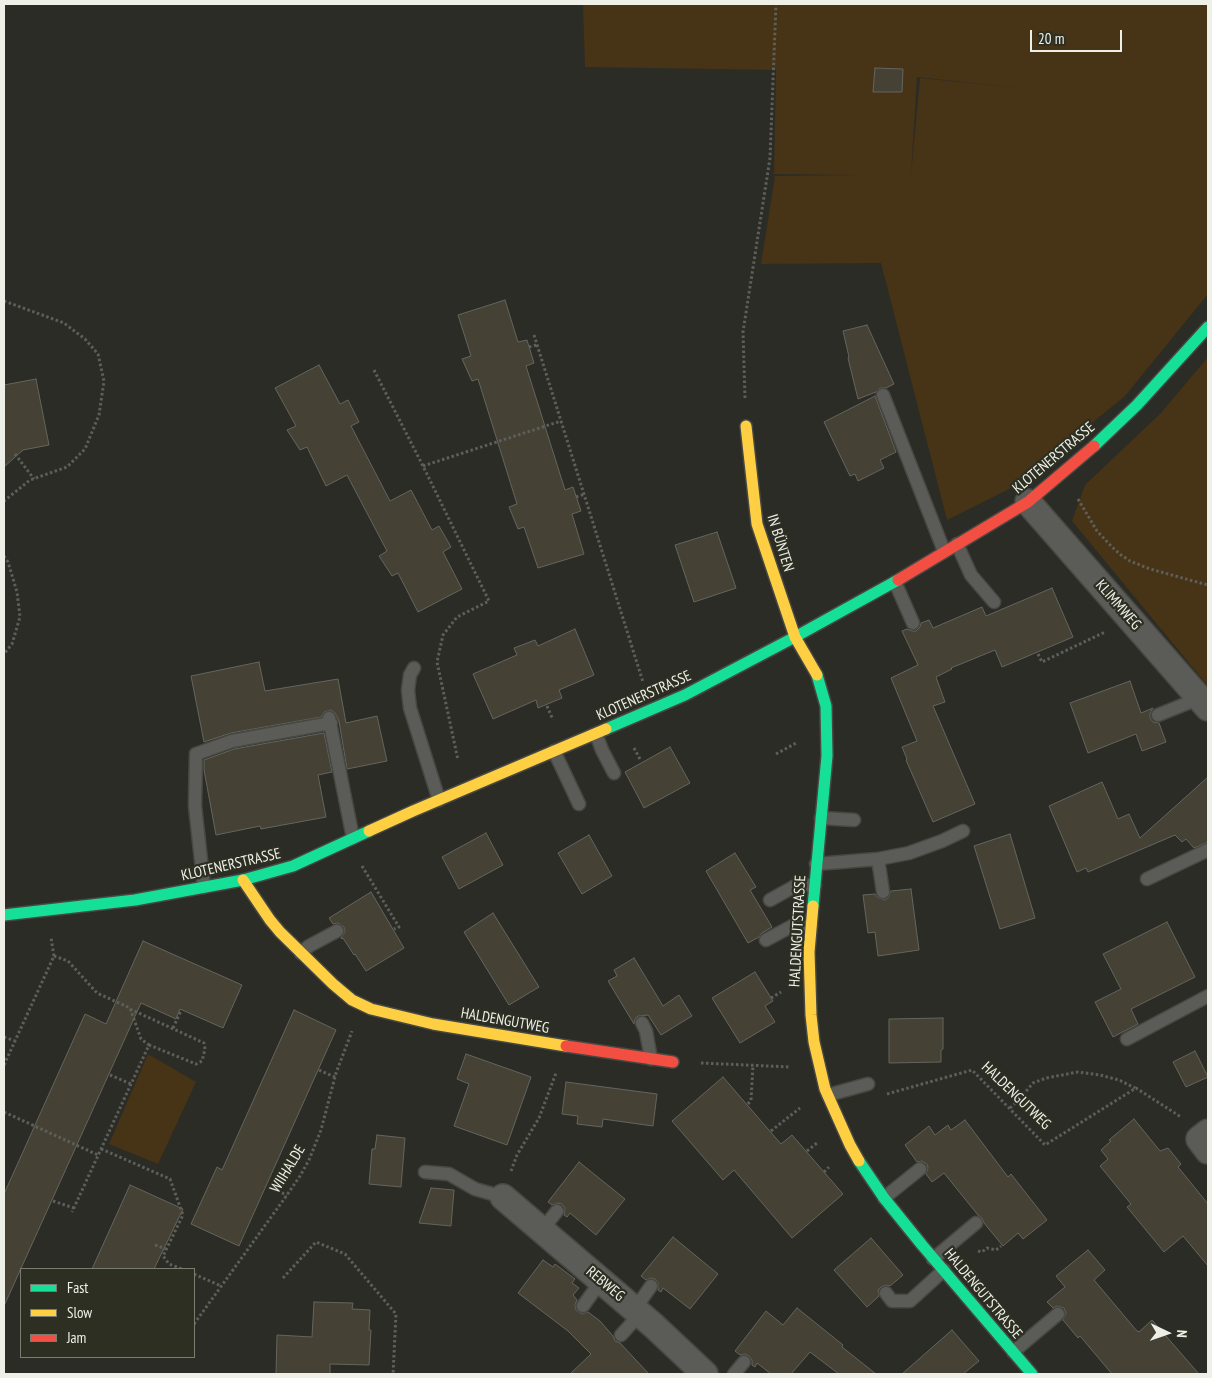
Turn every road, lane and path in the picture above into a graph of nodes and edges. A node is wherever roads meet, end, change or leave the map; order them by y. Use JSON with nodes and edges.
{"nodes":[{"id":1,"x":776,"y":4,"type":"edge"},
{"id":2,"x":4,"y":301,"type":"edge"},
{"id":3,"x":1208,"y":327,"type":"edge"},
{"id":4,"x":534,"y":335,"type":"dead end"},
{"id":5,"x":537,"y":345,"type":"junction"},
{"id":6,"x":529,"y":347,"type":"dead end"},
{"id":7,"x":374,"y":370,"type":"dead end"},
{"id":8,"x":883,"y":395,"type":"dead end"},
{"id":9,"x":561,"y":421,"type":"junction"},
{"id":10,"x":746,"y":426,"type":"joint"},
{"id":11,"x":15,"y":454,"type":"dead end"},
{"id":12,"x":423,"y":466,"type":"junction"},
{"id":13,"x":1060,"y":474,"type":"junction"},
{"id":14,"x":34,"y":479,"type":"junction"},
{"id":15,"x":584,"y":494,"type":"junction"},
{"id":16,"x":576,"y":497,"type":"dead end"},
{"id":17,"x":4,"y":502,"type":"edge"},
{"id":18,"x":1028,"y":502,"type":"junction"},
{"id":19,"x":957,"y":544,"type":"junction"},
{"id":20,"x":944,"y":552,"type":"junction"},
{"id":21,"x":4,"y":556,"type":"edge"},
{"id":22,"x":895,"y":582,"type":"junction"},
{"id":23,"x":1208,"y":585,"type":"edge"},
{"id":24,"x":994,"y":602,"type":"dead end"},
{"id":25,"x":914,"y":623,"type":"dead end"},
{"id":26,"x":1106,"y":632,"type":"dead end"},
{"id":27,"x":795,"y":637,"type":"junction"},
{"id":28,"x":4,"y":654,"type":"edge"},
{"id":29,"x":1038,"y":654,"type":"dead end"},
{"id":30,"x":414,"y":668,"type":"dead end"},
{"id":31,"x":1204,"y":703,"type":"edge"},
{"id":32,"x":654,"y":709,"type":"junction"},
{"id":33,"x":1158,"y":715,"type":"dead end"},
{"id":34,"x":596,"y":734,"type":"junction"},
{"id":35,"x":801,"y":740,"type":"dead end"},
{"id":36,"x":554,"y":752,"type":"junction"},
{"id":37,"x":776,"y":754,"type":"dead end"},
{"id":38,"x":614,"y":773,"type":"dead end"},
{"id":39,"x":465,"y":790,"type":"junction"},
{"id":40,"x":439,"y":800,"type":"junction"},
{"id":41,"x":578,"y":804,"type":"dead end"},
{"id":42,"x":821,"y":818,"type":"junction"},
{"id":43,"x":854,"y":820,"type":"dead end"},
{"id":44,"x":963,"y":831,"type":"dead end"},
{"id":45,"x":353,"y":838,"type":"junction"},
{"id":46,"x":1208,"y":850,"type":"edge"},
{"id":47,"x":878,"y":859,"type":"junction"},
{"id":48,"x":816,"y":864,"type":"junction"},
{"id":49,"x":363,"y":867,"type":"dead end"},
{"id":50,"x":1147,"y":879,"type":"dead end"},
{"id":51,"x":243,"y":880,"type":"junction"},
{"id":52,"x":815,"y":886,"type":"junction"},
{"id":53,"x":204,"y":887,"type":"junction"},
{"id":54,"x":883,"y":892,"type":"dead end"},
{"id":55,"x":770,"y":900,"type":"dead end"},
{"id":56,"x":48,"y":910,"type":"junction"},
{"id":57,"x":4,"y":915,"type":"edge"},
{"id":58,"x":811,"y":926,"type":"junction"},
{"id":59,"x":394,"y":930,"type":"dead end"},
{"id":60,"x":337,"y":931,"type":"dead end"},
{"id":61,"x":766,"y":940,"type":"dead end"},
{"id":62,"x":301,"y":953,"type":"junction"},
{"id":63,"x":54,"y":956,"type":"junction"},
{"id":64,"x":1208,"y":996,"type":"edge"},
{"id":65,"x":362,"y":1005,"type":"junction"},
{"id":66,"x":130,"y":1008,"type":"junction"},
{"id":67,"x":181,"y":1011,"type":"dead end"},
{"id":68,"x":642,"y":1023,"type":"dead end"},
{"id":69,"x":173,"y":1028,"type":"junction"},
{"id":70,"x":4,"y":1037,"type":"edge"},
{"id":71,"x":1127,"y":1039,"type":"dead end"},
{"id":72,"x":15,"y":1041,"type":"junction"},
{"id":73,"x":149,"y":1045,"type":"junction"},
{"id":74,"x":566,"y":1046,"type":"junction"},
{"id":75,"x":651,"y":1059,"type":"junction"},
{"id":76,"x":673,"y":1062,"type":"joint"},
{"id":77,"x":4,"y":1065,"type":"edge"},
{"id":78,"x":753,"y":1066,"type":"junction"},
{"id":79,"x":819,"y":1068,"type":"junction"},
{"id":80,"x":319,"y":1070,"type":"dead end"},
{"id":81,"x":110,"y":1075,"type":"dead end"},
{"id":82,"x":335,"y":1077,"type":"junction"},
{"id":83,"x":131,"y":1084,"type":"junction"},
{"id":84,"x":868,"y":1084,"type":"dead end"},
{"id":85,"x":1136,"y":1088,"type":"junction"},
{"id":86,"x":897,"y":1091,"type":"dead end"},
{"id":87,"x":1024,"y":1095,"type":"dead end"},
{"id":88,"x":828,"y":1096,"type":"junction"},
{"id":89,"x":1020,"y":1099,"type":"dead end"},
{"id":90,"x":748,"y":1104,"type":"dead end"},
{"id":91,"x":1010,"y":1108,"type":"junction"},
{"id":92,"x":4,"y":1112,"type":"edge"},
{"id":93,"x":794,"y":1112,"type":"dead end"},
{"id":94,"x":771,"y":1132,"type":"dead end"},
{"id":95,"x":1205,"y":1141,"type":"edge"},
{"id":96,"x":811,"y":1148,"type":"dead end"},
{"id":97,"x":101,"y":1149,"type":"junction"},
{"id":98,"x":807,"y":1151,"type":"dead end"},
{"id":99,"x":98,"y":1155,"type":"junction"},
{"id":100,"x":920,"y":1169,"type":"dead end"},
{"id":101,"x":425,"y":1172,"type":"dead end"},
{"id":102,"x":268,"y":1188,"type":"dead end"},
{"id":103,"x":287,"y":1195,"type":"junction"},
{"id":104,"x":503,"y":1197,"type":"junction"},
{"id":105,"x":884,"y":1198,"type":"junction"},
{"id":106,"x":53,"y":1201,"type":"dead end"},
{"id":107,"x":557,"y":1211,"type":"dead end"},
{"id":108,"x":976,"y":1223,"type":"dead end"},
{"id":109,"x":542,"y":1230,"type":"junction"},
{"id":110,"x":155,"y":1245,"type":"dead end"},
{"id":111,"x":1001,"y":1246,"type":"dead end"},
{"id":112,"x":166,"y":1249,"type":"junction"},
{"id":113,"x":982,"y":1252,"type":"dead end"},
{"id":114,"x":933,"y":1258,"type":"junction"},
{"id":115,"x":179,"y":1268,"type":"edge"},
{"id":116,"x":944,"y":1270,"type":"junction"},
{"id":117,"x":195,"y":1274,"type":"edge"},
{"id":118,"x":283,"y":1278,"type":"dead end"},
{"id":119,"x":601,"y":1281,"type":"junction"},
{"id":120,"x":221,"y":1286,"type":"junction"},
{"id":121,"x":651,"y":1286,"type":"dead end"},
{"id":122,"x":886,"y":1293,"type":"dead end"},
{"id":123,"x":584,"y":1306,"type":"dead end"},
{"id":124,"x":638,"y":1312,"type":"junction"},
{"id":125,"x":1058,"y":1314,"type":"dead end"},
{"id":126,"x":195,"y":1323,"type":"edge"},
{"id":127,"x":622,"y":1335,"type":"dead end"},
{"id":128,"x":1013,"y":1352,"type":"junction"},
{"id":129,"x":744,"y":1362,"type":"dead end"},
{"id":130,"x":393,"y":1374,"type":"edge"},
{"id":131,"x":705,"y":1374,"type":"edge"},
{"id":132,"x":734,"y":1374,"type":"edge"},
{"id":133,"x":1032,"y":1374,"type":"edge"}],
"edges":[{"from":1,"to":10,"type":"path"},
{"from":2,"to":14,"type":"path"},
{"from":3,"to":13,"type":"street","name":"KLOTENERSTRASSE"},
{"from":4,"to":5,"type":"path"},
{"from":5,"to":6,"type":"path"},
{"from":5,"to":9,"type":"path"},
{"from":7,"to":12,"type":"path"},
{"from":8,"to":20,"type":"lane"},
{"from":9,"to":12,"type":"path"},
{"from":9,"to":15,"type":"path"},
{"from":10,"to":27,"type":"street","name":"IN BÜNTEN"},
{"from":11,"to":14,"type":"path"},
{"from":12,"to":39,"type":"path"},
{"from":13,"to":18,"type":"street","name":"KLOTENERSTRASSE"},
{"from":13,"to":23,"type":"path"},
{"from":14,"to":17,"type":"path"},
{"from":15,"to":16,"type":"path"},
{"from":15,"to":32,"type":"path"},
{"from":18,"to":19,"type":"street","name":"KLOTENERSTRASSE"},
{"from":18,"to":31,"type":"street","name":"KLIMMWEG"},
{"from":19,"to":20,"type":"street","name":"KLOTENERSTRASSE"},
{"from":19,"to":24,"type":"lane"},
{"from":20,"to":22,"type":"street","name":"KLOTENERSTRASSE"},
{"from":21,"to":28,"type":"path"},
{"from":22,"to":25,"type":"lane"},
{"from":22,"to":27,"type":"street","name":"KLOTENERSTRASSE"},
{"from":26,"to":29,"type":"path"},
{"from":27,"to":32,"type":"street","name":"KLOTENERSTRASSE"},
{"from":27,"to":42,"type":"street","name":"HALDENGUTSTRASSE"},
{"from":30,"to":40,"type":"lane"},
{"from":31,"to":33,"type":"lane"},
{"from":32,"to":34,"type":"street","name":"KLOTENERSTRASSE"},
{"from":34,"to":36,"type":"street","name":"KLOTENERSTRASSE"},
{"from":34,"to":38,"type":"lane"},
{"from":35,"to":37,"type":"path"},
{"from":36,"to":39,"type":"street","name":"KLOTENERSTRASSE"},
{"from":36,"to":41,"type":"lane"},
{"from":39,"to":40,"type":"street","name":"KLOTENERSTRASSE"},
{"from":40,"to":45,"type":"street","name":"KLOTENERSTRASSE"},
{"from":42,"to":43,"type":"lane"},
{"from":42,"to":48,"type":"street","name":"HALDENGUTSTRASSE"},
{"from":44,"to":47,"type":"lane"},
{"from":45,"to":51,"type":"street","name":"KLOTENERSTRASSE"},
{"from":45,"to":53,"type":"lane"},
{"from":46,"to":50,"type":"lane"},
{"from":47,"to":48,"type":"lane"},
{"from":47,"to":54,"type":"lane"},
{"from":48,"to":52,"type":"street","name":"HALDENGUTSTRASSE"},
{"from":49,"to":59,"type":"path"},
{"from":51,"to":53,"type":"street","name":"KLOTENERSTRASSE"},
{"from":51,"to":62,"type":"street","name":"HALDENGUTWEG"},
{"from":52,"to":55,"type":"lane"},
{"from":52,"to":58,"type":"street","name":"HALDENGUTSTRASSE"},
{"from":53,"to":56,"type":"street","name":"KLOTENERSTRASSE"},
{"from":56,"to":57,"type":"street","name":"KLOTENERSTRASSE"},
{"from":56,"to":63,"type":"path"},
{"from":58,"to":61,"type":"lane"},
{"from":58,"to":79,"type":"street","name":"HALDENGUTSTRASSE"},
{"from":60,"to":62,"type":"lane"},
{"from":62,"to":65,"type":"street","name":"HALDENGUTWEG"},
{"from":63,"to":66,"type":"path"},
{"from":63,"to":72,"type":"path"},
{"from":64,"to":71,"type":"lane"},
{"from":65,"to":74,"type":"street","name":"HALDENGUTWEG"},
{"from":65,"to":82,"type":"path","name":"WIIHALDE"},
{"from":66,"to":69,"type":"path"},
{"from":66,"to":73,"type":"path"},
{"from":67,"to":69,"type":"path"},
{"from":68,"to":75,"type":"lane"},
{"from":69,"to":73,"type":"path"},
{"from":70,"to":72,"type":"path"},
{"from":72,"to":77,"type":"path"},
{"from":73,"to":83,"type":"path"},
{"from":74,"to":75,"type":"street","name":"HALDENGUTWEG"},
{"from":74,"to":104,"type":"path"},
{"from":75,"to":76,"type":"street","name":"HALDENGUTWEG"},
{"from":76,"to":78,"type":"path"},
{"from":78,"to":79,"type":"path"},
{"from":78,"to":90,"type":"path"},
{"from":79,"to":88,"type":"street","name":"HALDENGUTSTRASSE"},
{"from":80,"to":82,"type":"path"},
{"from":81,"to":83,"type":"path"},
{"from":82,"to":103,"type":"path","name":"WIIHALDE"},
{"from":83,"to":97,"type":"path"},
{"from":84,"to":88,"type":"lane"},
{"from":85,"to":87,"type":"path"},
{"from":85,"to":91,"type":"path","name":"HALDENGUTWEG"},
{"from":85,"to":95,"type":"path"},
{"from":86,"to":91,"type":"path","name":"HALDENGUTWEG"},
{"from":88,"to":105,"type":"street","name":"HALDENGUTSTRASSE"},
{"from":89,"to":91,"type":"path"},
{"from":92,"to":99,"type":"path"},
{"from":93,"to":94,"type":"path"},
{"from":96,"to":98,"type":"path"},
{"from":97,"to":99,"type":"path"},
{"from":97,"to":112,"type":"path"},
{"from":99,"to":106,"type":"path"},
{"from":100,"to":105,"type":"lane"},
{"from":101,"to":104,"type":"lane"},
{"from":102,"to":103,"type":"path"},
{"from":103,"to":120,"type":"path","name":"WIIHALDE"},
{"from":104,"to":109,"type":"street","name":"REBWEG"},
{"from":105,"to":114,"type":"street","name":"HALDENGUTSTRASSE"},
{"from":107,"to":109,"type":"lane"},
{"from":108,"to":114,"type":"lane"},
{"from":109,"to":119,"type":"street","name":"REBWEG"},
{"from":110,"to":112,"type":"path"},
{"from":111,"to":113,"type":"path"},
{"from":112,"to":115,"type":"path"},
{"from":114,"to":116,"type":"street","name":"HALDENGUTSTRASSE"},
{"from":116,"to":122,"type":"lane"},
{"from":116,"to":128,"type":"street","name":"HALDENGUTSTRASSE"},
{"from":117,"to":120,"type":"path"},
{"from":118,"to":130,"type":"path"},
{"from":119,"to":123,"type":"lane"},
{"from":119,"to":124,"type":"street","name":"REBWEG"},
{"from":120,"to":126,"type":"path","name":"WIIHALDE"},
{"from":121,"to":124,"type":"lane"},
{"from":124,"to":127,"type":"lane"},
{"from":124,"to":131,"type":"street","name":"REBWEG"},
{"from":125,"to":128,"type":"lane"},
{"from":128,"to":133,"type":"street","name":"HALDENGUTSTRASSE"},
{"from":129,"to":132,"type":"lane"}]}
